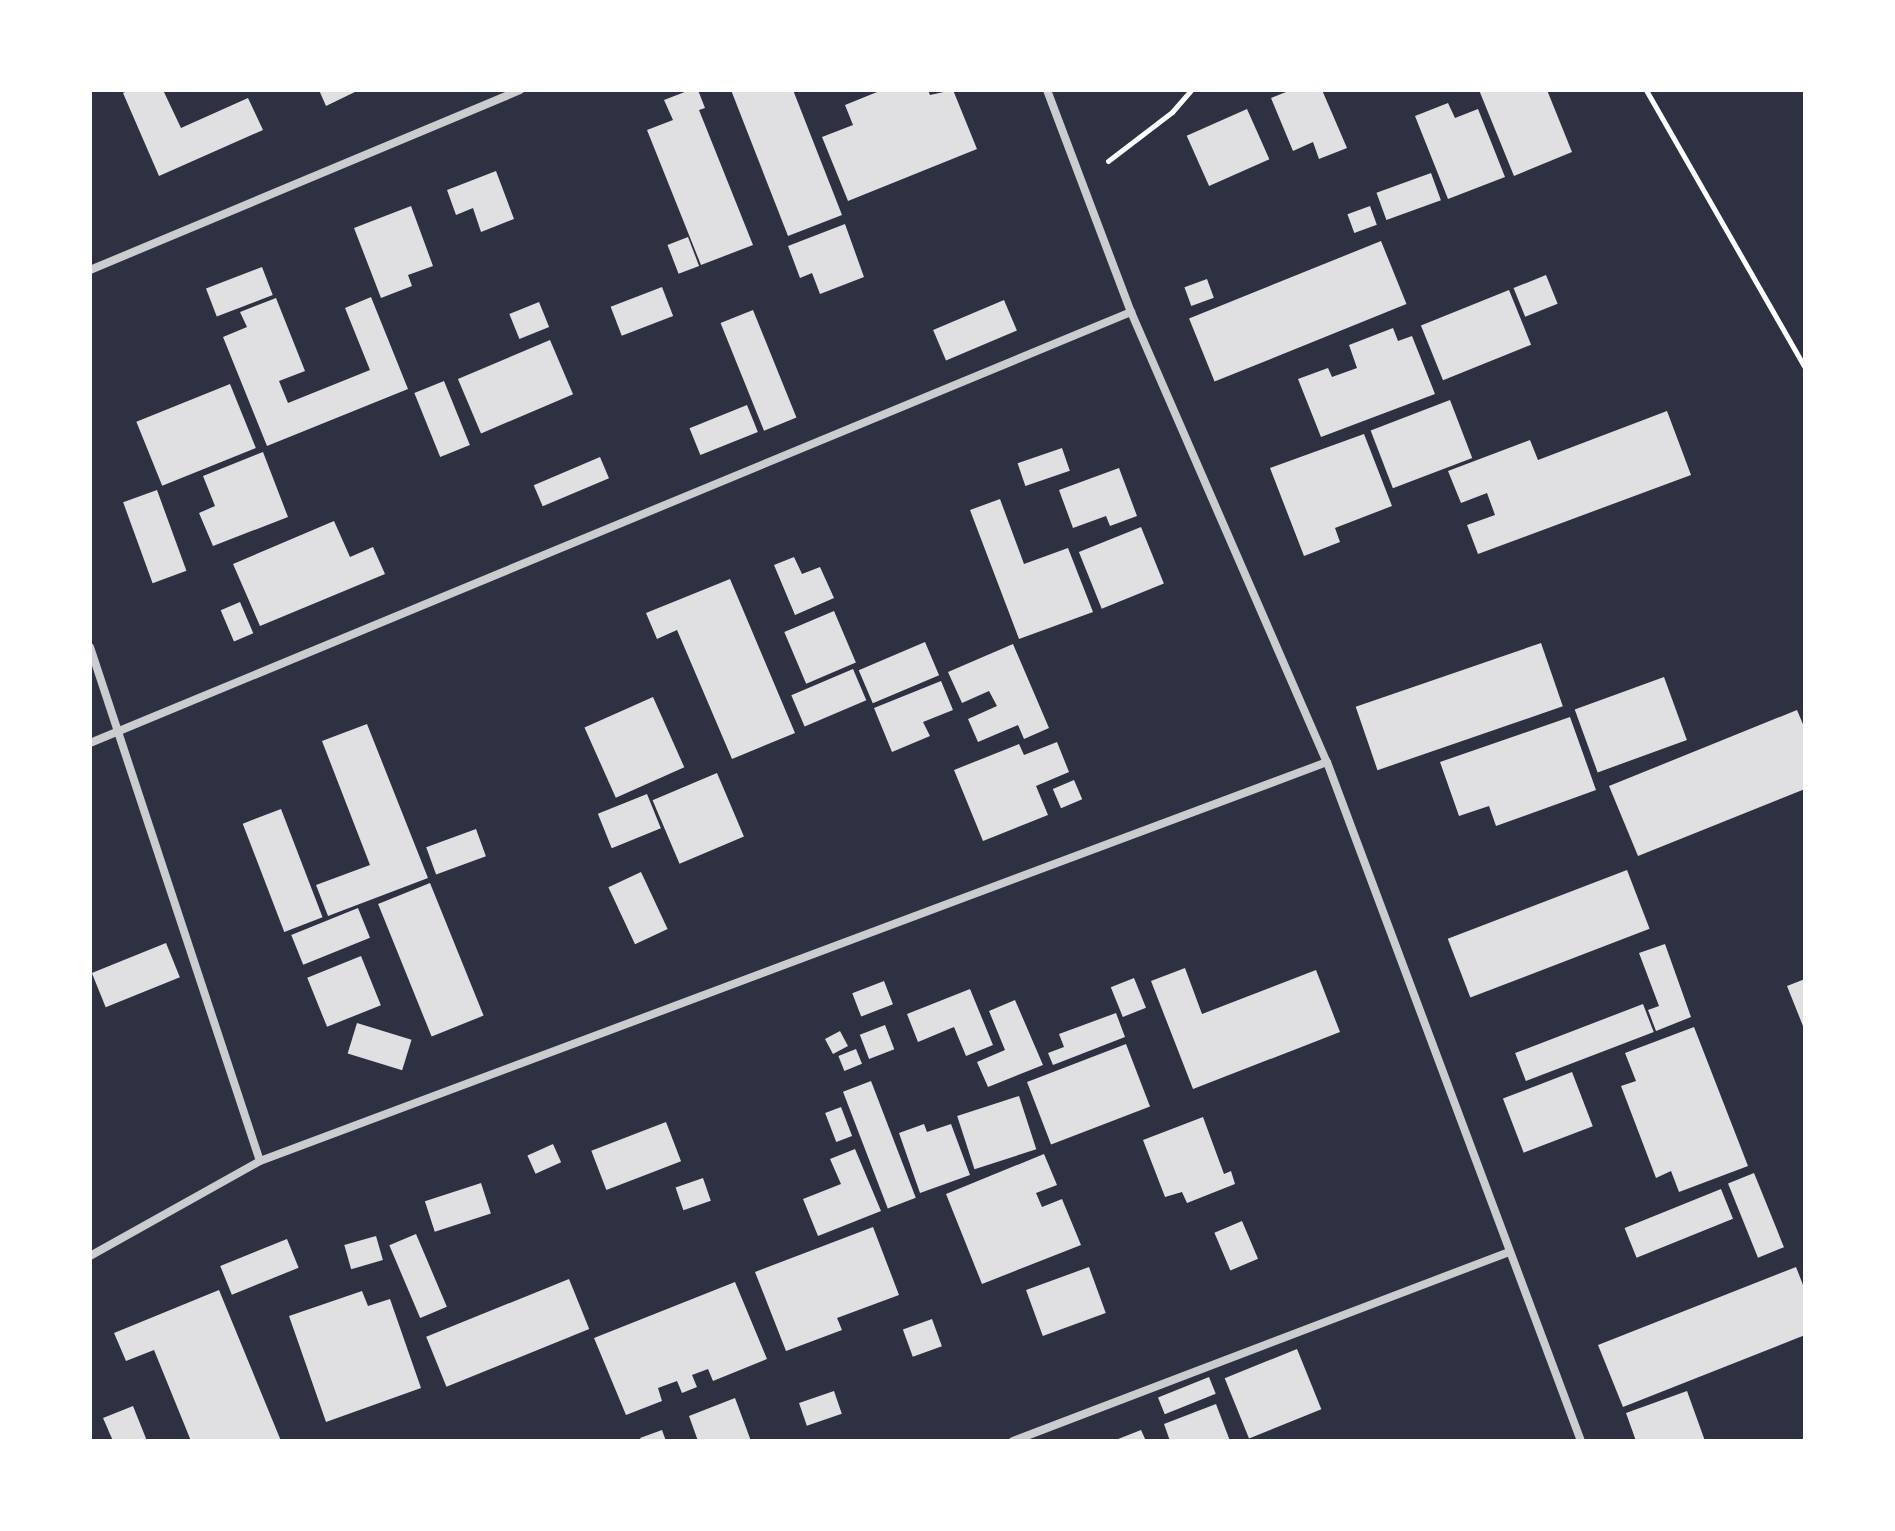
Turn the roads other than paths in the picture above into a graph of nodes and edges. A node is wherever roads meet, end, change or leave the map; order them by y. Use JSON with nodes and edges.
{"nodes":[{"id":1,"x":520,"y":90,"type":"edge"},
{"id":2,"x":1047,"y":90,"type":"edge"},
{"id":3,"x":90,"y":270,"type":"edge"},
{"id":4,"x":1131,"y":312,"type":"junction"},
{"id":5,"x":90,"y":647,"type":"edge"},
{"id":6,"x":118,"y":732,"type":"junction"},
{"id":7,"x":90,"y":743,"type":"edge"},
{"id":8,"x":1327,"y":762,"type":"junction"},
{"id":9,"x":260,"y":1161,"type":"junction"},
{"id":10,"x":1509,"y":1252,"type":"junction"},
{"id":11,"x":90,"y":1256,"type":"edge"},
{"id":12,"x":1013,"y":1441,"type":"edge"},
{"id":13,"x":1581,"y":1441,"type":"edge"}],
"edges":[{"from":1,"to":3,"type":"street"},
{"from":2,"to":4,"type":"street"},
{"from":4,"to":6,"type":"street"},
{"from":4,"to":8,"type":"street"},
{"from":5,"to":6,"type":"street"},
{"from":6,"to":7,"type":"street"},
{"from":6,"to":9,"type":"street"},
{"from":8,"to":9,"type":"street"},
{"from":8,"to":10,"type":"street"},
{"from":9,"to":11,"type":"street"},
{"from":10,"to":12,"type":"street"},
{"from":10,"to":13,"type":"street"}]}
